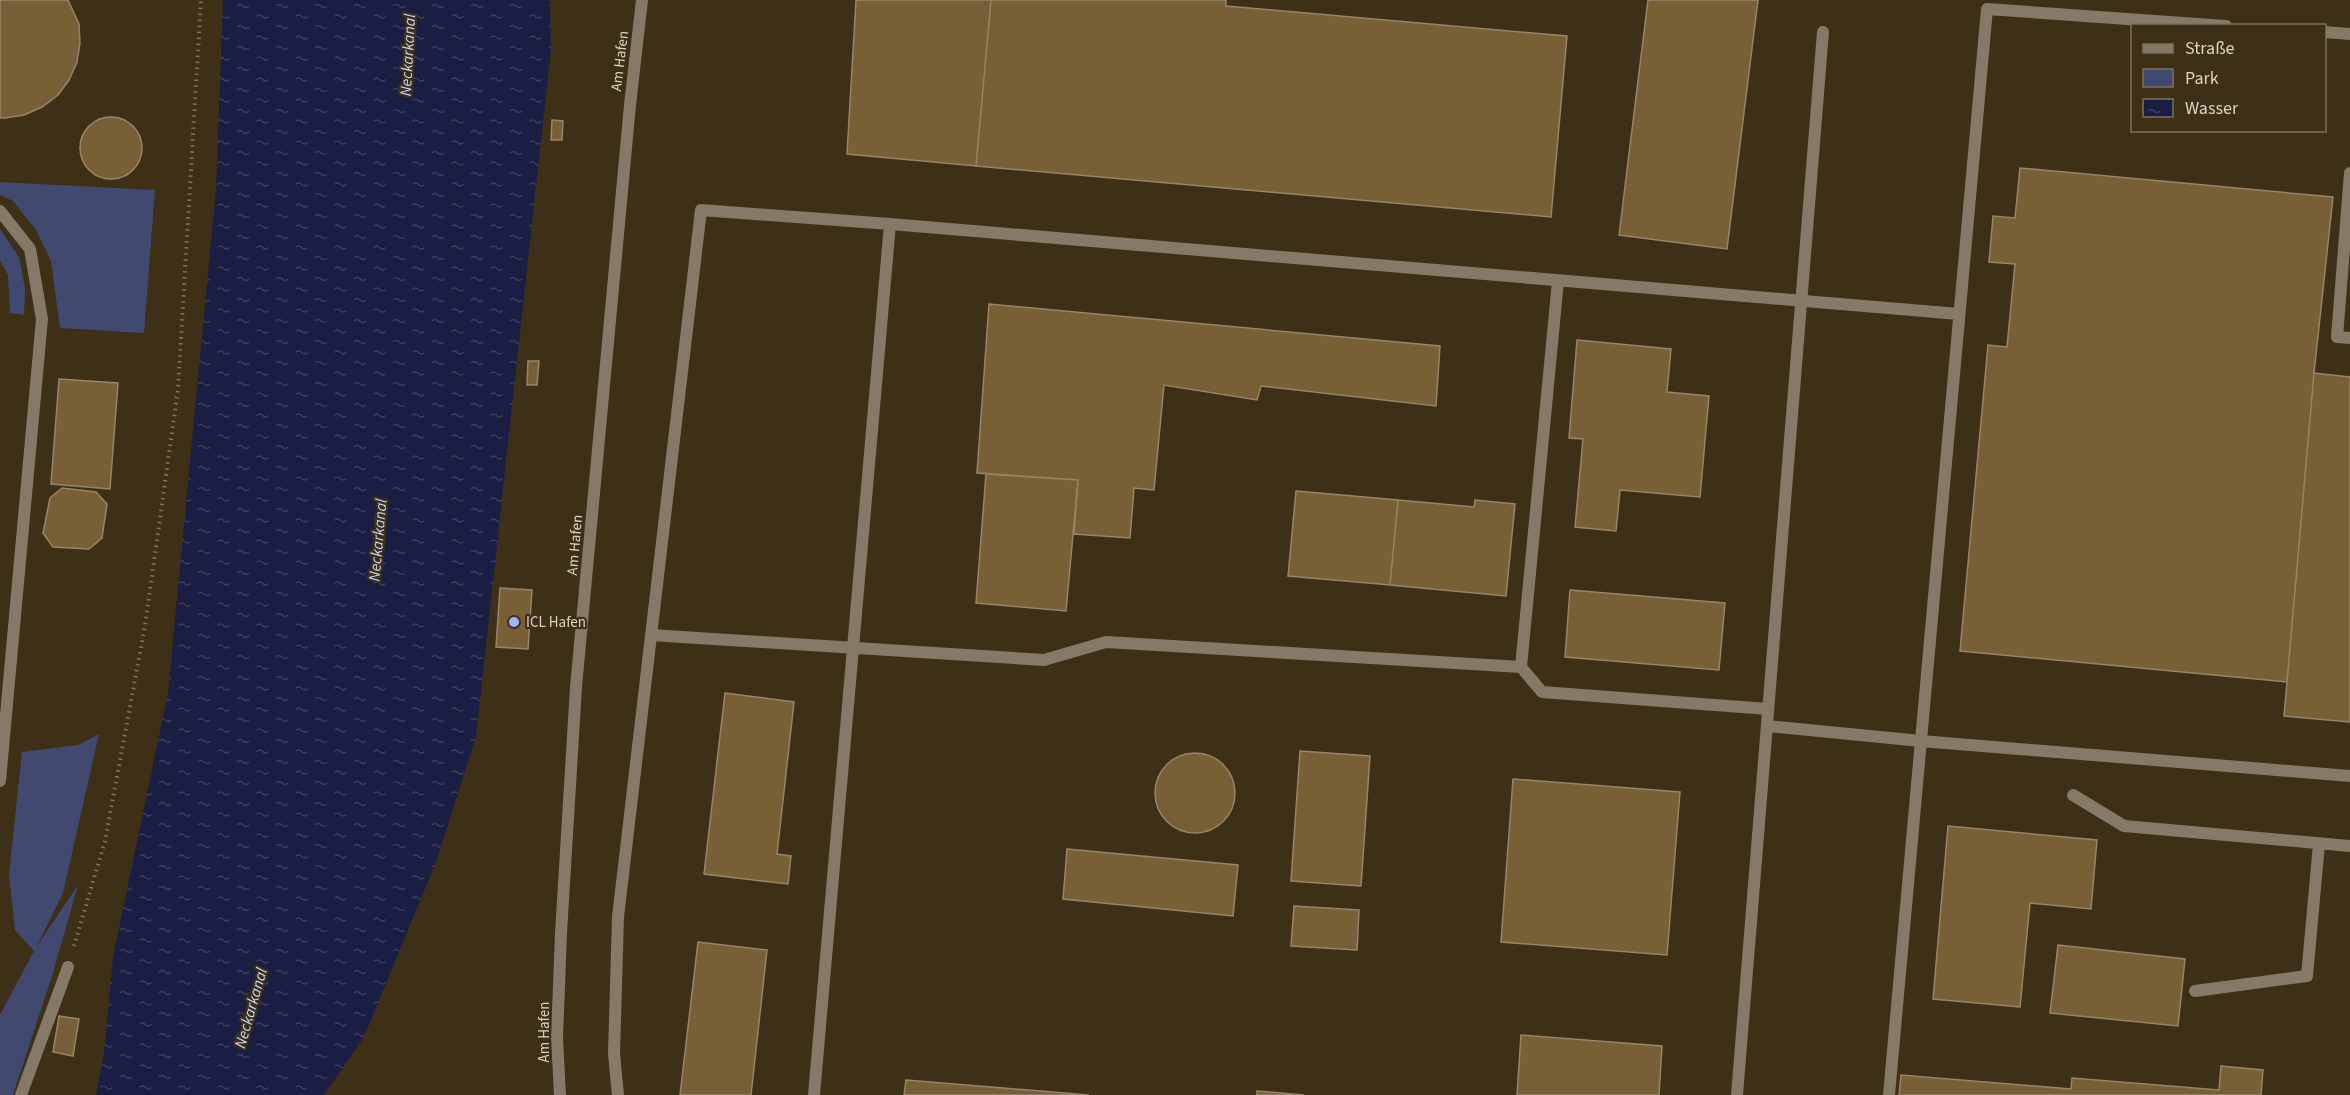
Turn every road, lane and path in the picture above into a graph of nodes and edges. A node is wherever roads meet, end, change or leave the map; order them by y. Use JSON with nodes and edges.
{"nodes":[{"id":1,"x":201,"y":0,"type":"edge"},
{"id":2,"x":642,"y":0,"type":"edge"},
{"id":3,"x":2198,"y":24,"type":"edge"},
{"id":4,"x":1823,"y":32,"type":"dead end"},
{"id":5,"x":2326,"y":32,"type":"edge"},
{"id":6,"x":2350,"y":34,"type":"edge"},
{"id":7,"x":2350,"y":173,"type":"edge"},
{"id":8,"x":0,"y":211,"type":"edge"},
{"id":9,"x":890,"y":224,"type":"junction"},
{"id":10,"x":1558,"y":281,"type":"junction"},
{"id":11,"x":1801,"y":301,"type":"junction"},
{"id":12,"x":1959,"y":314,"type":"junction"},
{"id":13,"x":2350,"y":338,"type":"edge"},
{"id":14,"x":651,"y":635,"type":"junction"},
{"id":15,"x":853,"y":649,"type":"junction"},
{"id":16,"x":1521,"y":667,"type":"junction"},
{"id":17,"x":1768,"y":710,"type":"junction"},
{"id":18,"x":1767,"y":726,"type":"junction"},
{"id":19,"x":1921,"y":741,"type":"junction"},
{"id":20,"x":2350,"y":776,"type":"edge"},
{"id":21,"x":0,"y":781,"type":"edge"},
{"id":22,"x":2073,"y":795,"type":"dead end"},
{"id":23,"x":2319,"y":844,"type":"junction"},
{"id":24,"x":2350,"y":846,"type":"edge"},
{"id":25,"x":68,"y":967,"type":"joint"},
{"id":26,"x":2195,"y":991,"type":"dead end"},
{"id":27,"x":21,"y":1095,"type":"edge"},
{"id":28,"x":560,"y":1095,"type":"edge"},
{"id":29,"x":618,"y":1095,"type":"edge"},
{"id":30,"x":814,"y":1095,"type":"edge"},
{"id":31,"x":1737,"y":1095,"type":"edge"},
{"id":32,"x":1889,"y":1095,"type":"edge"}],
"edges":[{"from":1,"to":25,"type":"path"},
{"from":2,"to":28,"type":"street","name":"Am Hafen"},
{"from":3,"to":12,"type":"street"},
{"from":4,"to":11,"type":"street"},
{"from":5,"to":6,"type":"street"},
{"from":7,"to":13,"type":"street"},
{"from":8,"to":21,"type":"street"},
{"from":9,"to":10,"type":"street"},
{"from":9,"to":14,"type":"street"},
{"from":9,"to":15,"type":"street"},
{"from":10,"to":11,"type":"street"},
{"from":10,"to":16,"type":"street"},
{"from":11,"to":12,"type":"street"},
{"from":11,"to":17,"type":"street"},
{"from":12,"to":19,"type":"street"},
{"from":14,"to":15,"type":"street"},
{"from":14,"to":29,"type":"street"},
{"from":15,"to":16,"type":"street"},
{"from":15,"to":30,"type":"street"},
{"from":16,"to":17,"type":"street"},
{"from":17,"to":18,"type":"street"},
{"from":18,"to":19,"type":"street"},
{"from":18,"to":31,"type":"street"},
{"from":19,"to":20,"type":"street"},
{"from":19,"to":32,"type":"street"},
{"from":22,"to":23,"type":"street"},
{"from":23,"to":24,"type":"street"},
{"from":23,"to":26,"type":"street"},
{"from":25,"to":27,"type":"street"}]}
